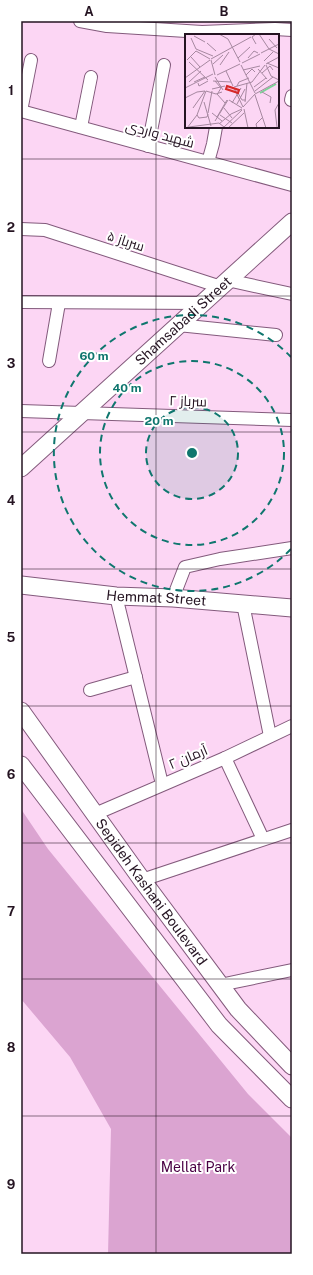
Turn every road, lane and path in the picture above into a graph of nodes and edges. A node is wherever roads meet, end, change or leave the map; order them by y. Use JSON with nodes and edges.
{"nodes":[{"id":1,"x":80,"y":21,"type":"edge"},
{"id":2,"x":106,"y":24,"type":"edge"},
{"id":3,"x":275,"y":25,"type":"edge"},
{"id":4,"x":292,"y":30,"type":"edge"},
{"id":5,"x":31,"y":60,"type":"dead end"},
{"id":6,"x":164,"y":65,"type":"dead end"},
{"id":7,"x":91,"y":77,"type":"dead end"},
{"id":8,"x":21,"y":111,"type":"edge"},
{"id":9,"x":81,"y":128,"type":"junction"},
{"id":10,"x":216,"y":128,"type":"edge"},
{"id":11,"x":148,"y":146,"type":"junction"},
{"id":12,"x":208,"y":162,"type":"junction"},
{"id":13,"x":292,"y":184,"type":"edge"},
{"id":14,"x":292,"y":222,"type":"edge"},
{"id":15,"x":21,"y":229,"type":"edge"},
{"id":16,"x":224,"y":284,"type":"junction"},
{"id":17,"x":292,"y":294,"type":"edge"},
{"id":18,"x":21,"y":302,"type":"edge"},
{"id":19,"x":59,"y":303,"type":"junction"},
{"id":20,"x":202,"y":303,"type":"junction"},
{"id":21,"x":178,"y":325,"type":"junction"},
{"id":22,"x":276,"y":335,"type":"dead end"},
{"id":23,"x":49,"y":361,"type":"dead end"},
{"id":24,"x":21,"y":411,"type":"edge"},
{"id":25,"x":82,"y":412,"type":"junction"},
{"id":26,"x":292,"y":420,"type":"edge"},
{"id":27,"x":21,"y":468,"type":"edge"},
{"id":28,"x":292,"y":548,"type":"edge"},
{"id":29,"x":21,"y":585,"type":"edge"},
{"id":30,"x":116,"y":596,"type":"junction"},
{"id":31,"x":173,"y":598,"type":"junction"},
{"id":32,"x":244,"y":604,"type":"junction"},
{"id":33,"x":292,"y":608,"type":"edge"},
{"id":34,"x":136,"y":677,"type":"junction"},
{"id":35,"x":90,"y":690,"type":"dead end"},
{"id":36,"x":21,"y":711,"type":"edge"},
{"id":37,"x":292,"y":726,"type":"edge"},
{"id":38,"x":270,"y":736,"type":"junction"},
{"id":39,"x":225,"y":758,"type":"junction"},
{"id":40,"x":21,"y":765,"type":"edge"},
{"id":41,"x":162,"y":784,"type":"junction"},
{"id":42,"x":95,"y":814,"type":"junction"},
{"id":43,"x":292,"y":830,"type":"edge"},
{"id":44,"x":263,"y":840,"type":"junction"},
{"id":45,"x":142,"y":880,"type":"junction"},
{"id":46,"x":292,"y":970,"type":"edge"},
{"id":47,"x":220,"y":985,"type":"junction"},
{"id":48,"x":292,"y":1066,"type":"edge"},
{"id":49,"x":292,"y":1099,"type":"edge"}],
"edges":[{"from":1,"to":2,"type":"street"},
{"from":2,"to":3,"type":"street"},
{"from":3,"to":4,"type":"street"},
{"from":5,"to":8,"type":"street"},
{"from":6,"to":11,"type":"street"},
{"from":7,"to":9,"type":"street"},
{"from":8,"to":9,"type":"street","name":"شهید واردی"},
{"from":9,"to":11,"type":"street","name":"شهید واردی"},
{"from":10,"to":12,"type":"street"},
{"from":11,"to":12,"type":"street","name":"شهید واردی"},
{"from":12,"to":13,"type":"street","name":"شهید واردی"},
{"from":14,"to":16,"type":"main road","name":"Shamsabadi Street"},
{"from":15,"to":16,"type":"street","name":"سرباز ۵"},
{"from":16,"to":17,"type":"street","name":"سرباز ۵"},
{"from":16,"to":20,"type":"main road","name":"Shamsabadi Street"},
{"from":18,"to":19,"type":"street"},
{"from":19,"to":20,"type":"street"},
{"from":19,"to":23,"type":"street"},
{"from":20,"to":21,"type":"main road","name":"Shamsabadi Street"},
{"from":21,"to":22,"type":"street"},
{"from":21,"to":25,"type":"main road","name":"Shamsabadi Street"},
{"from":24,"to":25,"type":"street","name":"سرباز ۲"},
{"from":25,"to":26,"type":"street","name":"سرباز ۲"},
{"from":25,"to":27,"type":"main road","name":"Shamsabadi Street"},
{"from":28,"to":31,"type":"street"},
{"from":29,"to":30,"type":"main road","name":"Hemmat Street"},
{"from":30,"to":31,"type":"main road","name":"Hemmat Street"},
{"from":30,"to":34,"type":"street"},
{"from":31,"to":32,"type":"main road","name":"Hemmat Street"},
{"from":32,"to":33,"type":"main road","name":"Hemmat Street"},
{"from":32,"to":38,"type":"street"},
{"from":34,"to":35,"type":"street"},
{"from":34,"to":41,"type":"street"},
{"from":36,"to":42,"type":"main road","name":"Sepideh Kashani Boulevard"},
{"from":37,"to":38,"type":"street","name":"آرمان ۲"},
{"from":38,"to":39,"type":"street","name":"آرمان ۲"},
{"from":39,"to":41,"type":"street","name":"آرمان ۲"},
{"from":39,"to":44,"type":"street"},
{"from":40,"to":49,"type":"main road","name":"Sepideh Kashani Boulevard"},
{"from":41,"to":42,"type":"street","name":"آرمان ۲"},
{"from":42,"to":45,"type":"main road","name":"Sepideh Kashani Boulevard"},
{"from":43,"to":44,"type":"street"},
{"from":44,"to":45,"type":"street"},
{"from":45,"to":47,"type":"main road","name":"Sepideh Kashani Boulevard"},
{"from":46,"to":47,"type":"street"},
{"from":47,"to":48,"type":"main road","name":"Sepideh Kashani Boulevard"}]}
